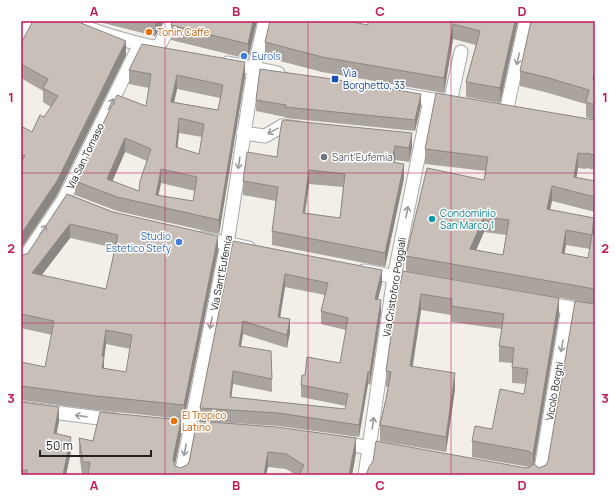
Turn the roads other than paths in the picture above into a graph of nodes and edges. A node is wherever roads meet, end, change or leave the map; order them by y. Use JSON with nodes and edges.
{"nodes":[{"id":1,"x":31,"y":21,"type":"edge"},
{"id":2,"x":70,"y":21,"type":"edge"},
{"id":3,"x":172,"y":21,"type":"edge"},
{"id":4,"x":265,"y":21,"type":"edge"},
{"id":5,"x":526,"y":21,"type":"edge"},
{"id":6,"x":21,"y":42,"type":"edge"},
{"id":7,"x":140,"y":44,"type":"junction"},
{"id":8,"x":158,"y":48,"type":"junction"},
{"id":9,"x":173,"y":52,"type":"edge"},
{"id":10,"x":461,"y":52,"type":"dead end"},
{"id":11,"x":217,"y":61,"type":"edge"},
{"id":12,"x":254,"y":69,"type":"junction"},
{"id":13,"x":292,"y":76,"type":"edge"},
{"id":14,"x":392,"y":93,"type":"edge"},
{"id":15,"x":430,"y":100,"type":"junction"},
{"id":16,"x":450,"y":103,"type":"junction"},
{"id":17,"x":464,"y":106,"type":"edge"},
{"id":18,"x":492,"y":110,"type":"edge"},
{"id":19,"x":506,"y":112,"type":"junction"},
{"id":20,"x":521,"y":115,"type":"edge"},
{"id":21,"x":313,"y":129,"type":"edge"},
{"id":22,"x":243,"y":133,"type":"junction"},
{"id":23,"x":406,"y":138,"type":"edge"},
{"id":24,"x":422,"y":140,"type":"junction"},
{"id":25,"x":64,"y":199,"type":"junction"},
{"id":26,"x":78,"y":205,"type":"edge"},
{"id":27,"x":190,"y":236,"type":"edge"},
{"id":28,"x":228,"y":244,"type":"junction"},
{"id":29,"x":258,"y":250,"type":"edge"},
{"id":30,"x":21,"y":263,"type":"edge"},
{"id":31,"x":348,"y":268,"type":"edge"},
{"id":32,"x":394,"y":277,"type":"junction"},
{"id":33,"x":432,"y":284,"type":"edge"},
{"id":34,"x":530,"y":301,"type":"edge"},
{"id":35,"x":568,"y":308,"type":"junction"},
{"id":36,"x":595,"y":312,"type":"edge"},
{"id":37,"x":21,"y":408,"type":"edge"},
{"id":38,"x":127,"y":421,"type":"edge"},
{"id":39,"x":150,"y":424,"type":"edge"},
{"id":40,"x":190,"y":428,"type":"junction"},
{"id":41,"x":222,"y":430,"type":"edge"},
{"id":42,"x":331,"y":442,"type":"edge"},
{"id":43,"x":370,"y":447,"type":"junction"},
{"id":44,"x":401,"y":453,"type":"edge"},
{"id":45,"x":181,"y":475,"type":"edge"},
{"id":46,"x":365,"y":475,"type":"edge"},
{"id":47,"x":540,"y":475,"type":"edge"}],
"edges":[{"from":1,"to":6,"type":"street"},
{"from":2,"to":7,"type":"street"},
{"from":3,"to":8,"type":"street"},
{"from":4,"to":12,"type":"street","name":"Via Sant'Eufemia"},
{"from":5,"to":19,"type":"street","one_way":true},
{"from":7,"to":8,"type":"street"},
{"from":25,"to":7,"type":"street","name":"Via San Tomaso","one_way":true},
{"from":8,"to":9,"type":"street"},
{"from":10,"to":16,"type":"street"},
{"from":11,"to":12,"type":"street"},
{"from":12,"to":13,"type":"street"},
{"from":12,"to":22,"type":"street","name":"Via Sant'Eufemia"},
{"from":14,"to":15,"type":"street"},
{"from":15,"to":16,"type":"street"},
{"from":15,"to":24,"type":"street","name":"Via Cristoforo Poggiali"},
{"from":16,"to":17,"type":"street"},
{"from":18,"to":19,"type":"street"},
{"from":19,"to":20,"type":"street"},
{"from":21,"to":22,"type":"street","one_way":true},
{"from":22,"to":28,"type":"street","name":"Via Sant'Eufemia","one_way":true},
{"from":23,"to":24,"type":"street"},
{"from":32,"to":24,"type":"street","name":"Via Cristoforo Poggiali","one_way":true},
{"from":25,"to":26,"type":"street"},
{"from":30,"to":25,"type":"street","name":"Via San Tomaso","one_way":true},
{"from":27,"to":28,"type":"street"},
{"from":28,"to":29,"type":"street"},
{"from":28,"to":40,"type":"street","name":"Via Sant'Eufemia","one_way":true},
{"from":31,"to":32,"type":"street"},
{"from":32,"to":33,"type":"street"},
{"from":43,"to":32,"type":"street","name":"Via Cristoforo Poggiali","one_way":true},
{"from":34,"to":35,"type":"street"},
{"from":35,"to":36,"type":"street"},
{"from":35,"to":47,"type":"street","name":"Vicolo Borghi","one_way":true},
{"from":38,"to":37,"type":"street","one_way":true},
{"from":39,"to":40,"type":"street"},
{"from":40,"to":41,"type":"street"},
{"from":40,"to":45,"type":"street","name":"Via Sant'Eufemia","one_way":true},
{"from":42,"to":43,"type":"street"},
{"from":43,"to":44,"type":"street"},
{"from":43,"to":46,"type":"street","name":"Via Cristoforo Poggiali"}]}
